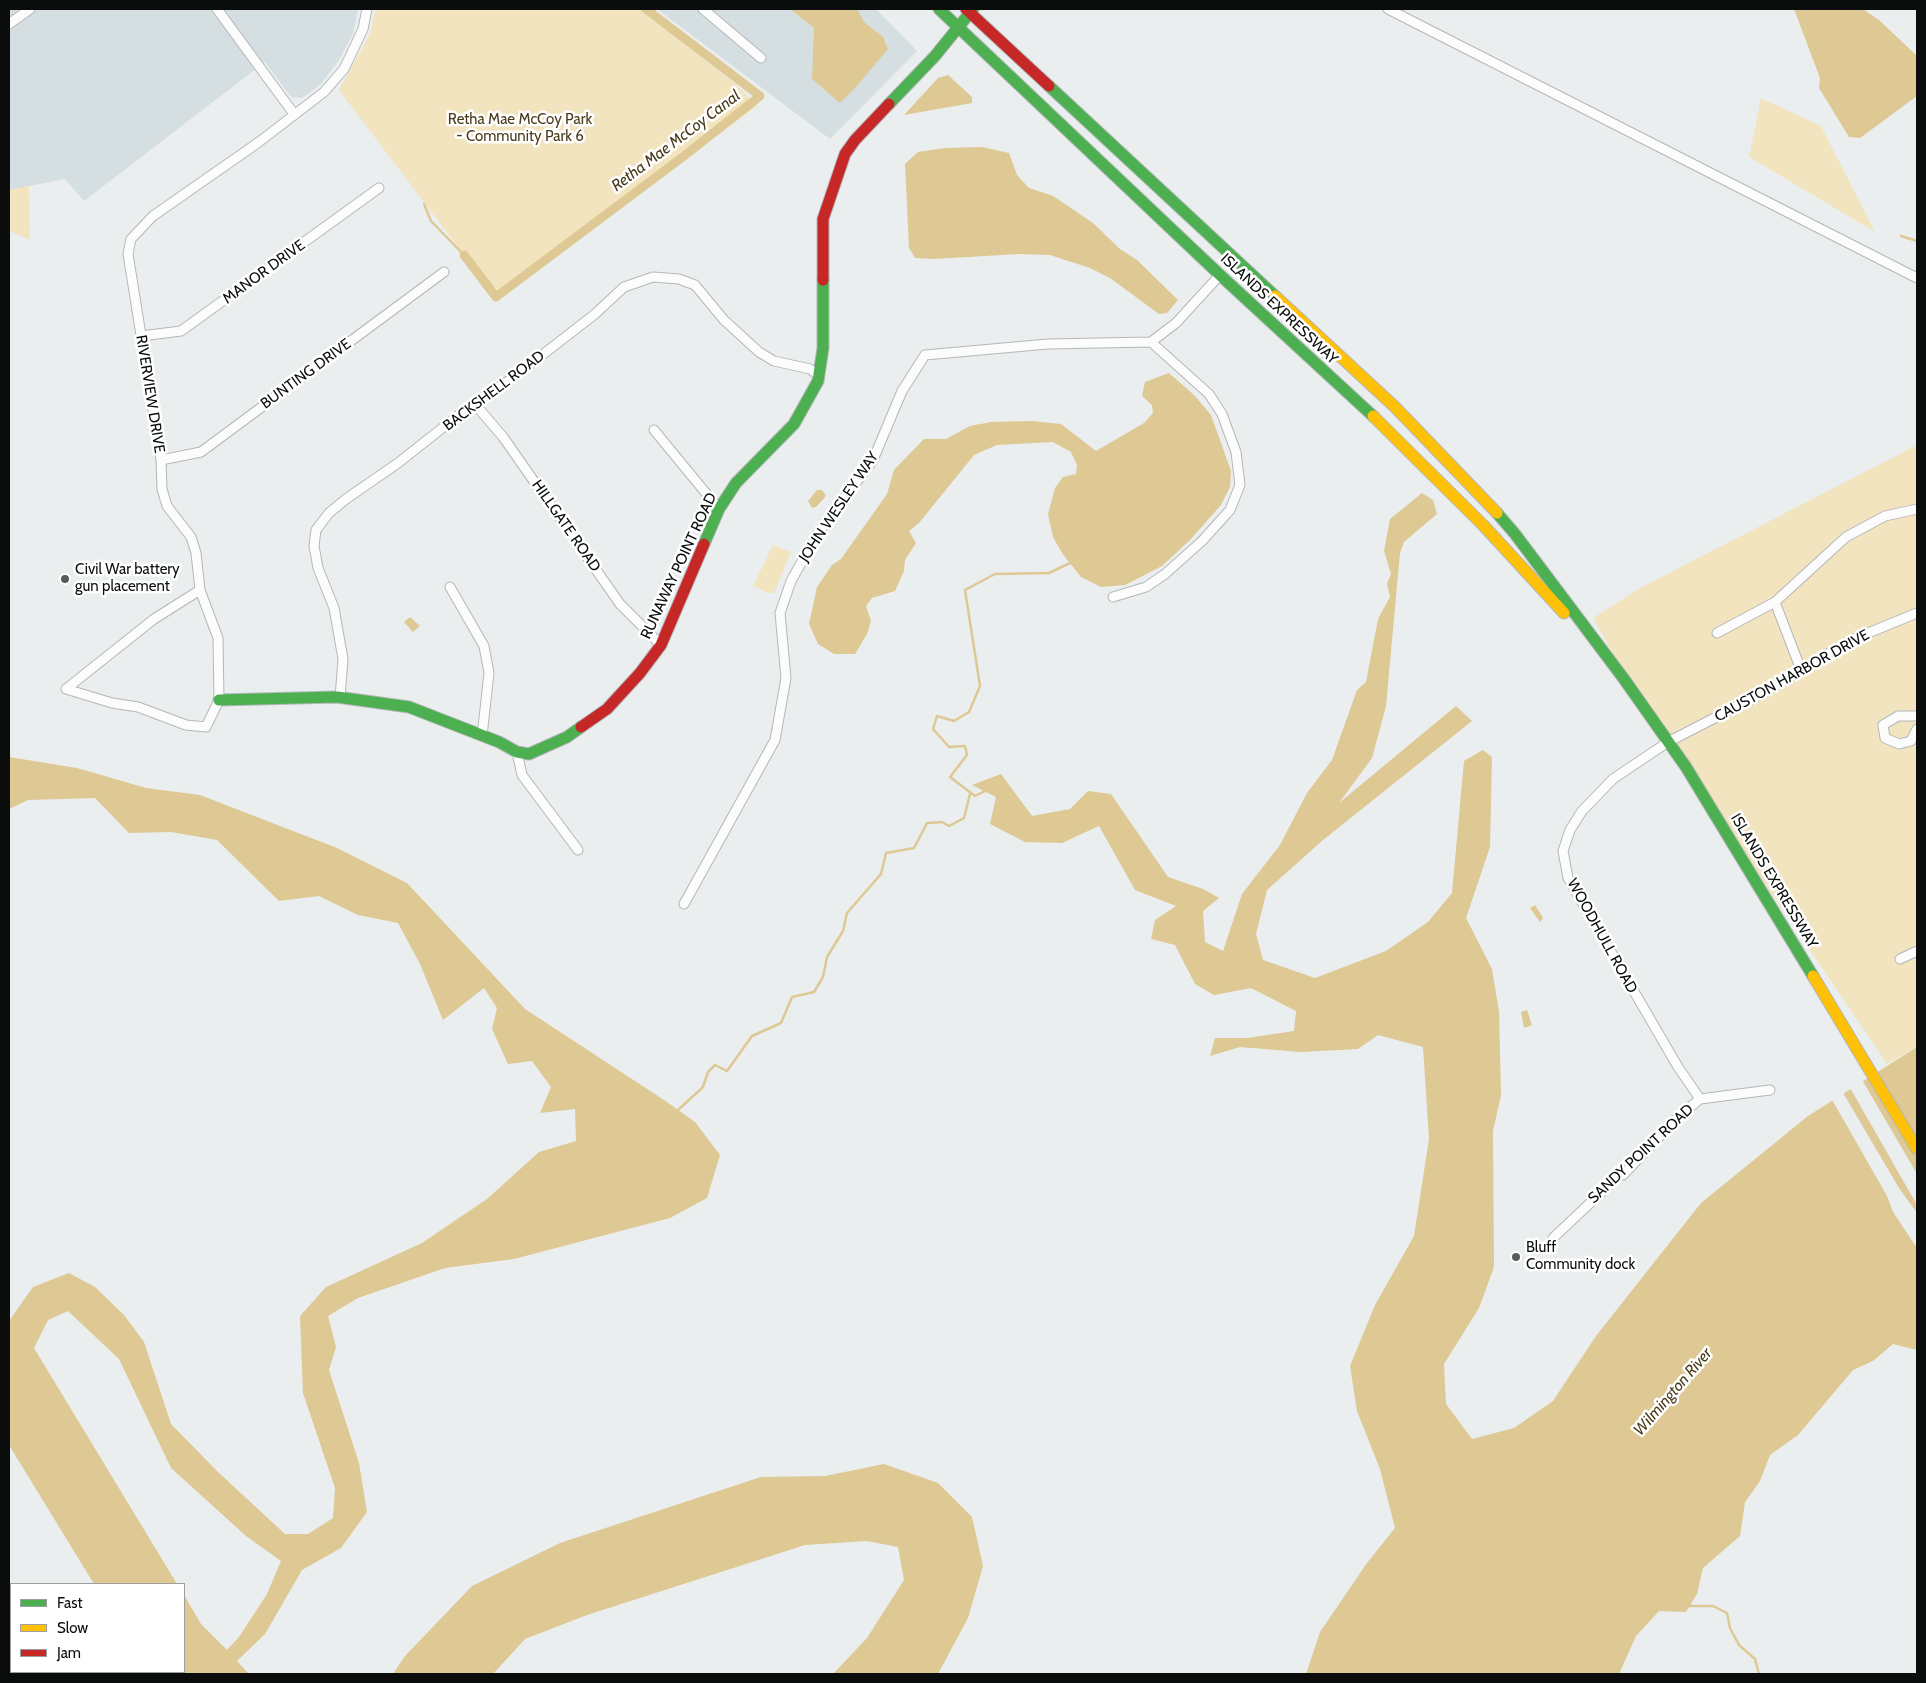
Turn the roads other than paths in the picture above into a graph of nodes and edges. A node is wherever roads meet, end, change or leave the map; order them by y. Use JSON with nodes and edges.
{"nodes":[{"id":1,"x":30,"y":9,"type":"edge"},
{"id":2,"x":217,"y":9,"type":"edge"},
{"id":3,"x":367,"y":9,"type":"edge"},
{"id":4,"x":703,"y":9,"type":"edge"},
{"id":5,"x":939,"y":9,"type":"edge"},
{"id":6,"x":1388,"y":9,"type":"edge"},
{"id":7,"x":970,"y":10,"type":"edge"},
{"id":8,"x":9,"y":24,"type":"edge"},
{"id":9,"x":957,"y":26,"type":"junction"},
{"id":10,"x":761,"y":58,"type":"dead end"},
{"id":11,"x":294,"y":114,"type":"junction"},
{"id":12,"x":379,"y":188,"type":"dead end"},
{"id":13,"x":444,"y":272,"type":"dead end"},
{"id":14,"x":1220,"y":275,"type":"junction"},
{"id":15,"x":1917,"y":278,"type":"edge"},
{"id":16,"x":141,"y":336,"type":"junction"},
{"id":17,"x":1151,"y":342,"type":"junction"},
{"id":18,"x":818,"y":375,"type":"junction"},
{"id":19,"x":474,"y":403,"type":"junction"},
{"id":20,"x":654,"y":430,"type":"dead end"},
{"id":21,"x":161,"y":460,"type":"junction"},
{"id":22,"x":719,"y":509,"type":"junction"},
{"id":23,"x":1917,"y":509,"type":"edge"},
{"id":24,"x":450,"y":587,"type":"dead end"},
{"id":25,"x":200,"y":590,"type":"junction"},
{"id":26,"x":1113,"y":597,"type":"dead end"},
{"id":27,"x":1776,"y":602,"type":"junction"},
{"id":28,"x":1917,"y":613,"type":"edge"},
{"id":29,"x":1718,"y":633,"type":"dead end"},
{"id":30,"x":1591,"y":637,"type":"junction"},
{"id":31,"x":660,"y":645,"type":"junction"},
{"id":32,"x":1801,"y":670,"type":"junction"},
{"id":33,"x":340,"y":698,"type":"junction"},
{"id":34,"x":219,"y":700,"type":"junction"},
{"id":35,"x":1917,"y":716,"type":"edge"},
{"id":36,"x":1917,"y":729,"type":"edge"},
{"id":37,"x":482,"y":736,"type":"junction"},
{"id":38,"x":1668,"y":742,"type":"junction"},
{"id":39,"x":517,"y":752,"type":"junction"},
{"id":40,"x":578,"y":850,"type":"dead end"},
{"id":41,"x":684,"y":904,"type":"dead end"},
{"id":42,"x":1917,"y":951,"type":"edge"},
{"id":43,"x":1900,"y":959,"type":"dead end"},
{"id":44,"x":1770,"y":1090,"type":"dead end"},
{"id":45,"x":1700,"y":1099,"type":"junction"},
{"id":46,"x":1917,"y":1149,"type":"edge"},
{"id":47,"x":1553,"y":1238,"type":"dead end"}],
"edges":[{"from":1,"to":8,"type":"street"},
{"from":2,"to":11,"type":"street"},
{"from":3,"to":11,"type":"street","name":"RIVERVIEW DRIVE"},
{"from":4,"to":10,"type":"street"},
{"from":5,"to":9,"type":"main road","name":"ISLANDS EXPRESSWAY"},
{"from":6,"to":15,"type":"street"},
{"from":7,"to":9,"type":"main road","name":"RUNAWAY POINT ROAD"},
{"from":7,"to":30,"type":"main road","name":"ISLANDS EXPRESSWAY"},
{"from":9,"to":14,"type":"main road","name":"ISLANDS EXPRESSWAY"},
{"from":9,"to":18,"type":"main road","name":"RUNAWAY POINT ROAD"},
{"from":11,"to":16,"type":"street","name":"RIVERVIEW DRIVE"},
{"from":12,"to":16,"type":"street","name":"MANOR DRIVE"},
{"from":13,"to":21,"type":"street","name":"BUNTING DRIVE"},
{"from":14,"to":17,"type":"street"},
{"from":14,"to":30,"type":"main road","name":"ISLANDS EXPRESSWAY"},
{"from":16,"to":21,"type":"street","name":"RIVERVIEW DRIVE"},
{"from":17,"to":26,"type":"street"},
{"from":17,"to":41,"type":"street","name":"JOHN WESLEY WAY"},
{"from":18,"to":19,"type":"street","name":"BACKSHELL ROAD"},
{"from":18,"to":22,"type":"main road","name":"RUNAWAY POINT ROAD"},
{"from":19,"to":31,"type":"street","name":"HILLGATE ROAD"},
{"from":19,"to":33,"type":"street","name":"BACKSHELL ROAD"},
{"from":20,"to":22,"type":"street"},
{"from":21,"to":25,"type":"street","name":"RIVERVIEW DRIVE"},
{"from":22,"to":31,"type":"main road","name":"RUNAWAY POINT ROAD"},
{"from":23,"to":27,"type":"street"},
{"from":24,"to":37,"type":"street"},
{"from":25,"to":34,"type":"street","name":"RIVERVIEW DRIVE"},
{"from":25,"to":34,"type":"street","name":"RIVERVIEW DRIVE"},
{"from":27,"to":29,"type":"street"},
{"from":27,"to":32,"type":"street"},
{"from":28,"to":32,"type":"street","name":"CAUSTON HARBOR DRIVE"},
{"from":30,"to":38,"type":"main road","name":"ISLANDS EXPRESSWAY"},
{"from":31,"to":39,"type":"main road","name":"RUNAWAY POINT ROAD"},
{"from":32,"to":38,"type":"street","name":"CAUSTON HARBOR DRIVE"},
{"from":33,"to":34,"type":"main road"},
{"from":33,"to":37,"type":"main road"},
{"from":35,"to":36,"type":"street"},
{"from":37,"to":39,"type":"main road"},
{"from":38,"to":45,"type":"street","name":"WOODHULL ROAD"},
{"from":38,"to":46,"type":"main road","name":"ISLANDS EXPRESSWAY"},
{"from":39,"to":40,"type":"street"},
{"from":42,"to":43,"type":"street"},
{"from":44,"to":45,"type":"street","name":"SANDY POINT ROAD"},
{"from":45,"to":47,"type":"street","name":"SANDY POINT ROAD"}]}
